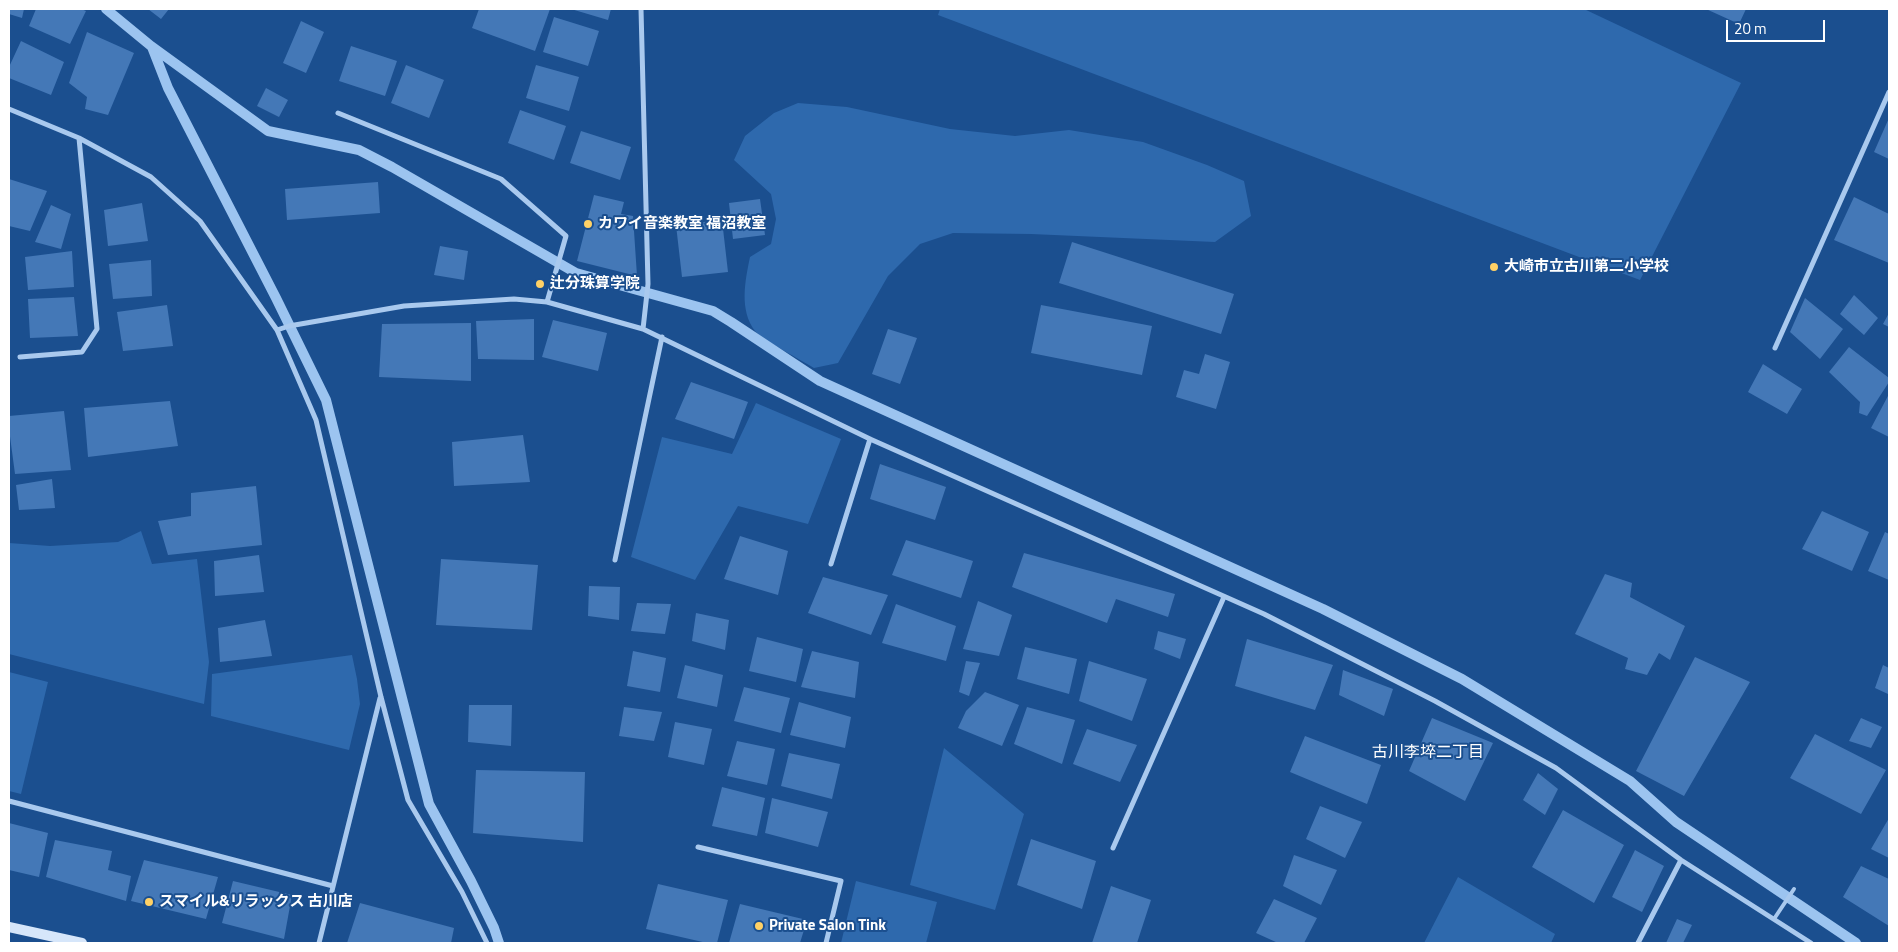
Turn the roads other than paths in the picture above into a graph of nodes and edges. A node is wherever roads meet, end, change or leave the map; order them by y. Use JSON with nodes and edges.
{"nodes":[{"id":1,"x":641,"y":9,"type":"edge"},
{"id":2,"x":1889,"y":92,"type":"edge"},
{"id":3,"x":9,"y":109,"type":"edge"},
{"id":4,"x":338,"y":113,"type":"dead end"},
{"id":5,"x":79,"y":138,"type":"junction"},
{"id":6,"x":547,"y":302,"type":"junction"},
{"id":7,"x":643,"y":329,"type":"junction"},
{"id":8,"x":277,"y":330,"type":"junction"},
{"id":9,"x":662,"y":337,"type":"junction"},
{"id":10,"x":1775,"y":348,"type":"dead end"},
{"id":11,"x":20,"y":358,"type":"dead end"},
{"id":12,"x":870,"y":439,"type":"junction"},
{"id":13,"x":615,"y":560,"type":"dead end"},
{"id":14,"x":831,"y":564,"type":"dead end"},
{"id":15,"x":1224,"y":597,"type":"junction"},
{"id":16,"x":380,"y":697,"type":"junction"},
{"id":17,"x":9,"y":801,"type":"edge"},
{"id":18,"x":698,"y":847,"type":"dead end"},
{"id":19,"x":1113,"y":848,"type":"dead end"},
{"id":20,"x":1681,"y":860,"type":"junction"},
{"id":21,"x":333,"y":886,"type":"junction"},
{"id":22,"x":1794,"y":889,"type":"dead end"},
{"id":23,"x":1774,"y":920,"type":"junction"},
{"id":24,"x":9,"y":927,"type":"edge"},
{"id":25,"x":82,"y":943,"type":"edge"},
{"id":26,"x":319,"y":943,"type":"edge"},
{"id":27,"x":487,"y":943,"type":"edge"},
{"id":28,"x":826,"y":943,"type":"edge"},
{"id":29,"x":1638,"y":943,"type":"edge"},
{"id":30,"x":1811,"y":943,"type":"edge"}],
"edges":[{"from":1,"to":7,"type":"street"},
{"from":2,"to":10,"type":"street"},
{"from":3,"to":5,"type":"street"},
{"from":4,"to":6,"type":"street"},
{"from":5,"to":8,"type":"street"},
{"from":5,"to":11,"type":"street"},
{"from":6,"to":7,"type":"street"},
{"from":6,"to":8,"type":"street"},
{"from":7,"to":9,"type":"street"},
{"from":8,"to":16,"type":"street"},
{"from":9,"to":12,"type":"street"},
{"from":9,"to":13,"type":"street"},
{"from":12,"to":14,"type":"street"},
{"from":12,"to":15,"type":"street"},
{"from":15,"to":19,"type":"street"},
{"from":15,"to":20,"type":"street"},
{"from":16,"to":21,"type":"street"},
{"from":16,"to":27,"type":"street"},
{"from":17,"to":21,"type":"street"},
{"from":18,"to":28,"type":"street"},
{"from":20,"to":23,"type":"street"},
{"from":20,"to":29,"type":"street"},
{"from":21,"to":26,"type":"street"},
{"from":22,"to":23,"type":"lane"},
{"from":23,"to":30,"type":"street"},
{"from":24,"to":25,"type":"street"}]}
